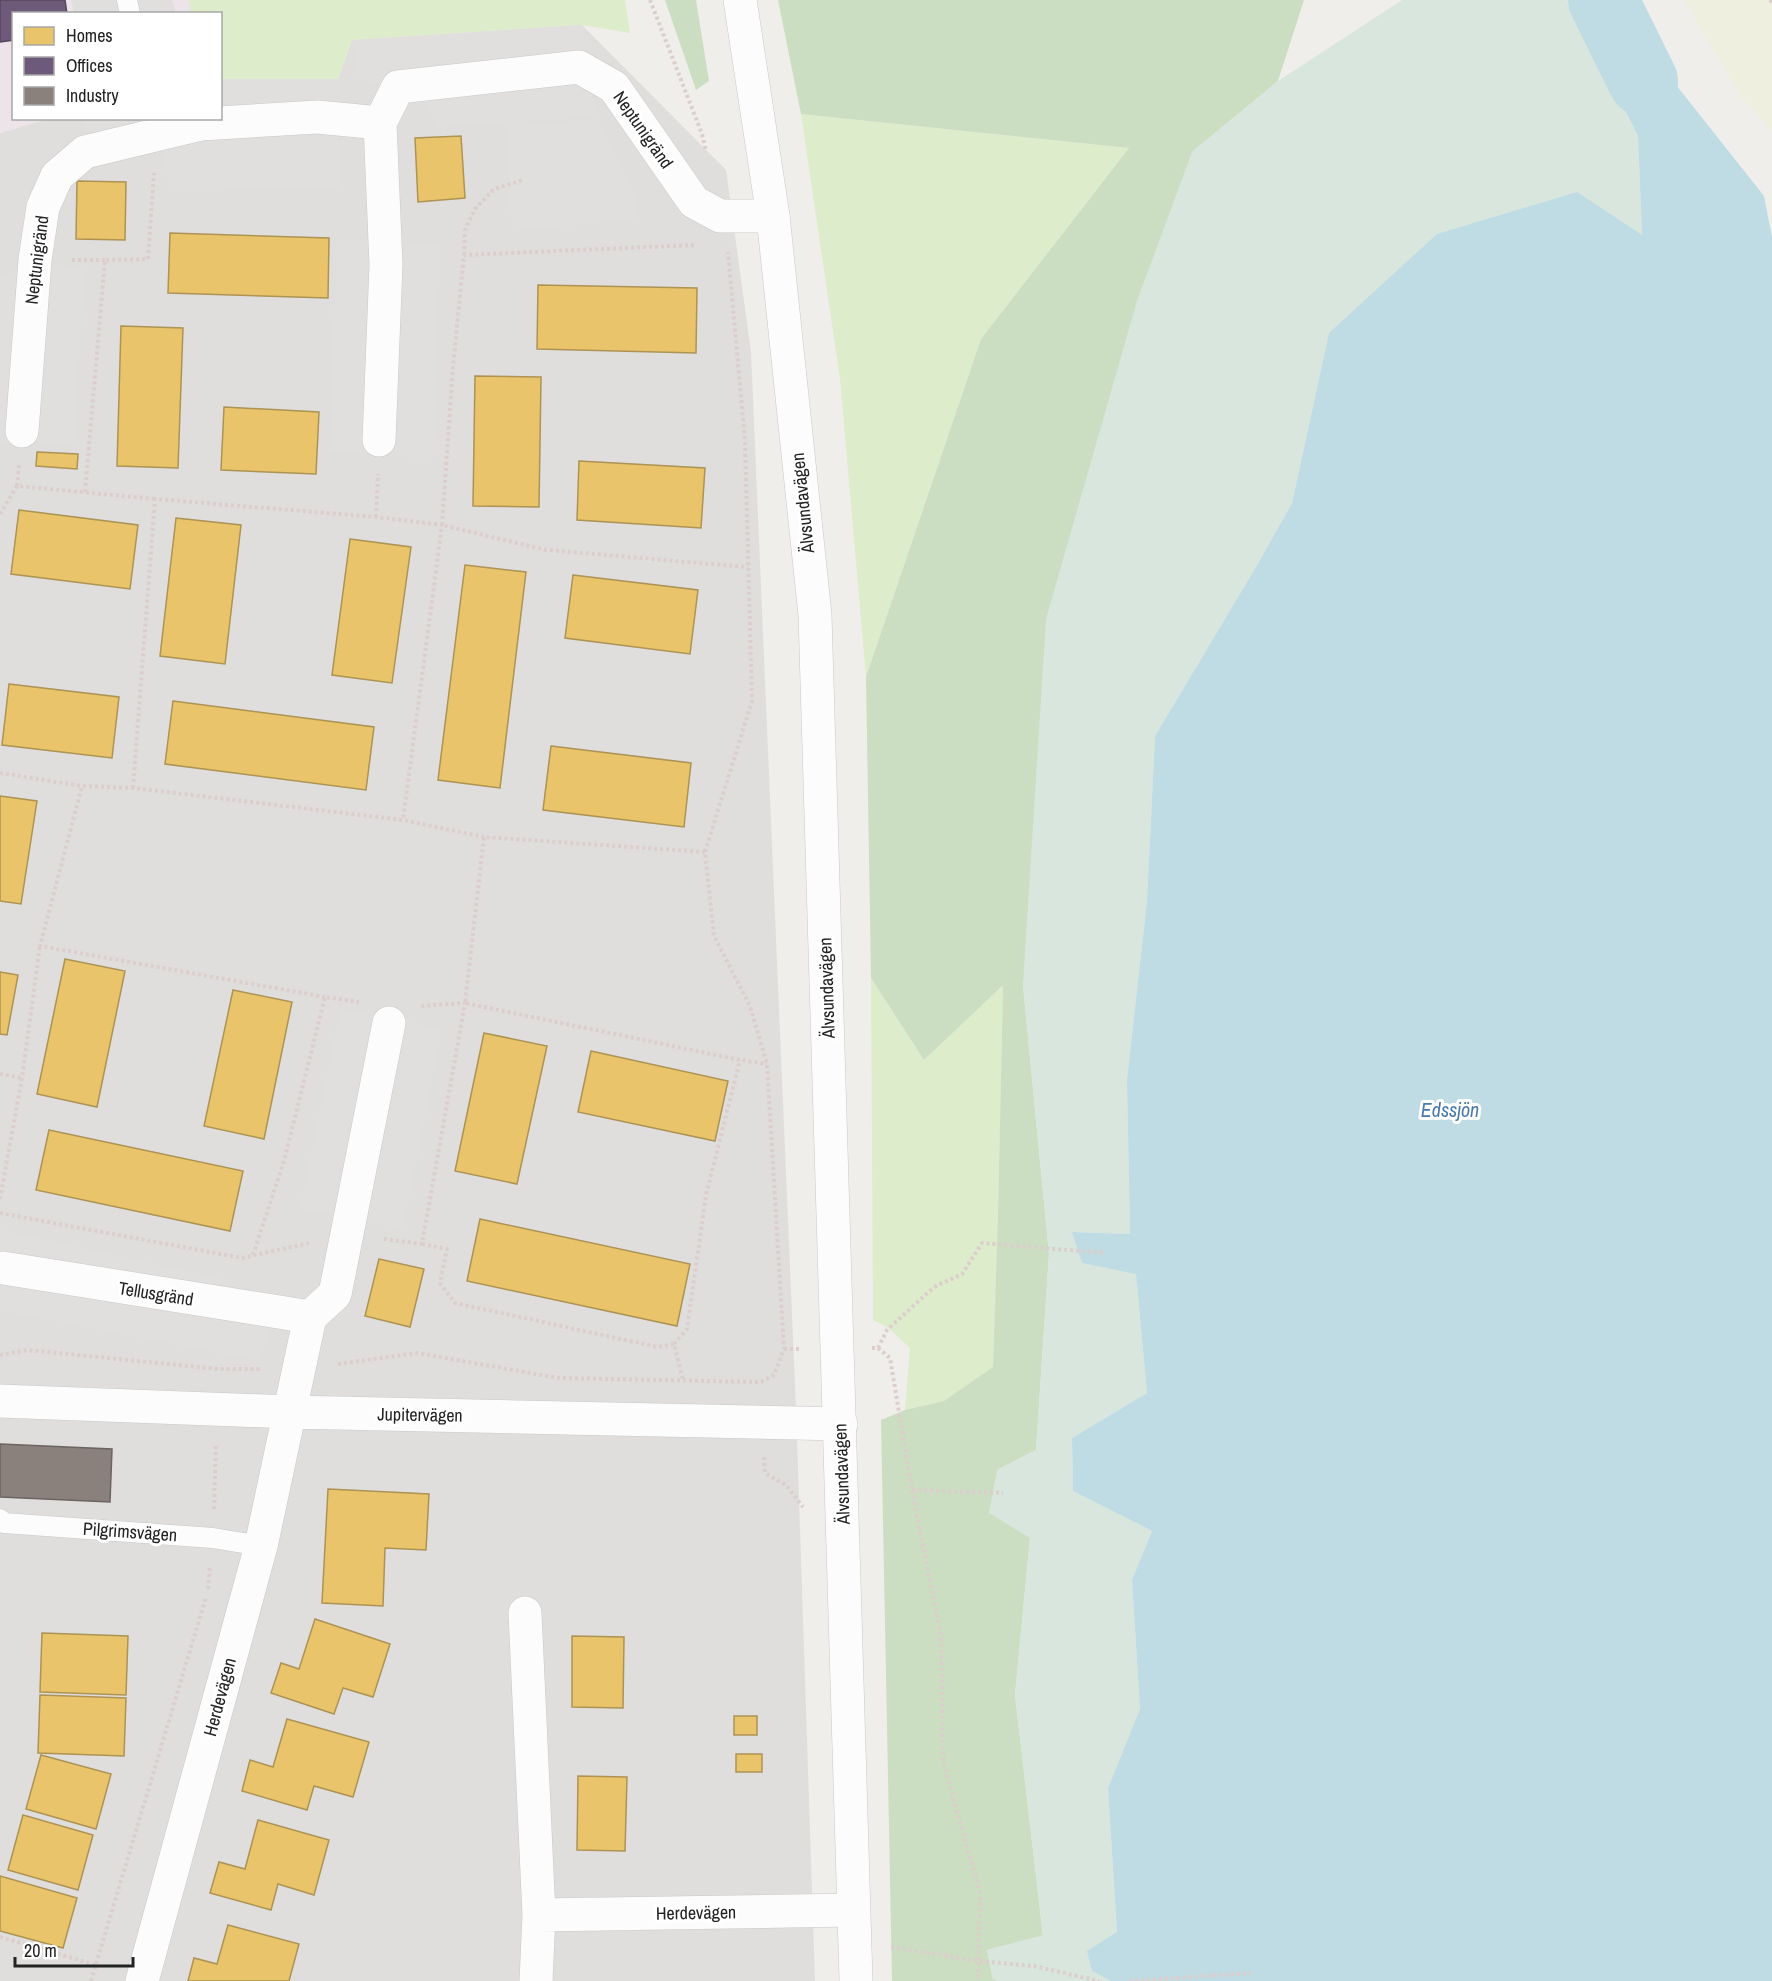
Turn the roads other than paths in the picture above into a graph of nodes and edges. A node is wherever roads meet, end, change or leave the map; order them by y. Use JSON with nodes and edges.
{"nodes":[{"id":1,"x":740,"y":0,"type":"edge"},
{"id":2,"x":380,"y":123,"type":"junction"},
{"id":3,"x":773,"y":216,"type":"junction"},
{"id":4,"x":22,"y":431,"type":"dead end"},
{"id":5,"x":380,"y":440,"type":"dead end"},
{"id":6,"x":391,"y":1011,"type":"road end"},
{"id":7,"x":3,"y":1268,"type":"dead end"},
{"id":8,"x":310,"y":1317,"type":"junction"},
{"id":9,"x":0,"y":1401,"type":"edge"},
{"id":10,"x":291,"y":1412,"type":"junction"},
{"id":11,"x":841,"y":1424,"type":"junction"},
{"id":12,"x":0,"y":1519,"type":"edge"},
{"id":13,"x":261,"y":1546,"type":"junction"},
{"id":14,"x":525,"y":1613,"type":"dead end"},
{"id":15,"x":539,"y":1915,"type":"junction"},
{"id":16,"x":854,"y":1926,"type":"junction"},
{"id":17,"x":142,"y":1981,"type":"edge"},
{"id":18,"x":537,"y":1981,"type":"edge"},
{"id":19,"x":856,"y":1981,"type":"edge"}],
"edges":[{"from":1,"to":3,"type":"street","name":"Älvsundavägen"},
{"from":2,"to":3,"type":"street","name":"Neptunigränd"},
{"from":2,"to":4,"type":"street","name":"Neptunigränd"},
{"from":2,"to":5,"type":"street","name":"Neptunigränd"},
{"from":3,"to":11,"type":"street","name":"Älvsundavägen"},
{"from":6,"to":8,"type":"street"},
{"from":7,"to":8,"type":"street","name":"Tellusgränd"},
{"from":8,"to":10,"type":"street"},
{"from":9,"to":10,"type":"street","name":"Jupitervägen"},
{"from":10,"to":11,"type":"street","name":"Jupitervägen"},
{"from":10,"to":13,"type":"street","name":"Herdevägen"},
{"from":11,"to":16,"type":"street","name":"Älvsundavägen"},
{"from":12,"to":13,"type":"lane","name":"Pilgrimsvägen"},
{"from":13,"to":17,"type":"street","name":"Herdevägen"},
{"from":14,"to":15,"type":"street"},
{"from":15,"to":16,"type":"street","name":"Herdevägen"},
{"from":15,"to":18,"type":"street"},
{"from":16,"to":19,"type":"street","name":"Älvsundavägen"}]}
